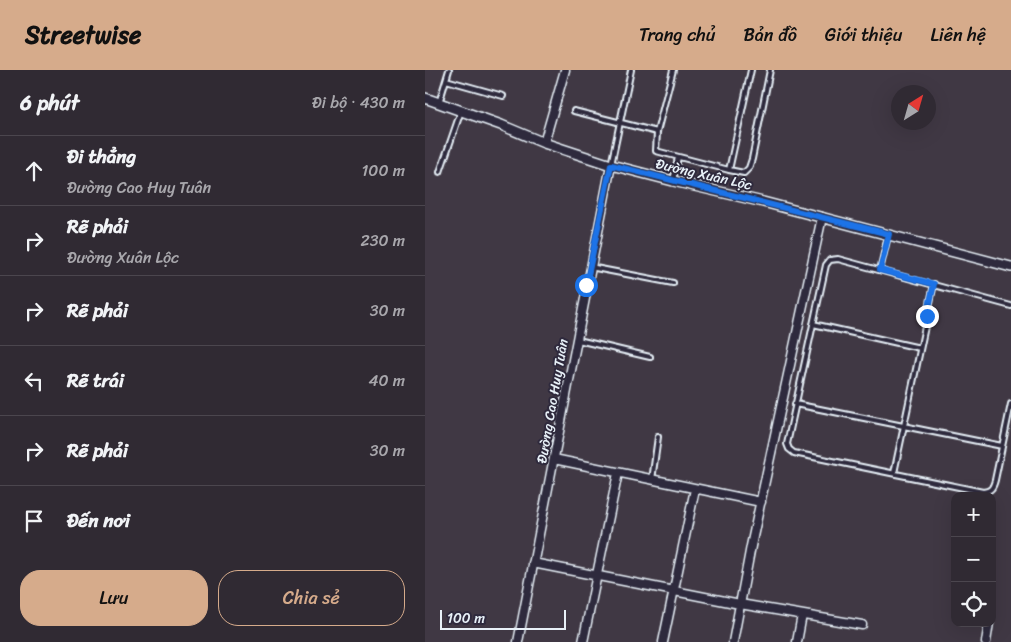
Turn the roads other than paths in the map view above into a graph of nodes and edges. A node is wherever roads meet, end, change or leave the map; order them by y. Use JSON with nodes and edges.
{"nodes":[{"id":1,"x":449,"y":70,"type":"edge"},
{"id":2,"x":565,"y":70,"type":"edge"},
{"id":3,"x":631,"y":70,"type":"edge"},
{"id":4,"x":673,"y":70,"type":"edge"},
{"id":5,"x":751,"y":70,"type":"edge"},
{"id":6,"x":770,"y":70,"type":"edge"},
{"id":7,"x":446,"y":80,"type":"junction"},
{"id":8,"x":503,"y":96,"type":"dead end"},
{"id":9,"x":425,"y":98,"type":"edge"},
{"id":10,"x":439,"y":103,"type":"junction"},
{"id":11,"x":461,"y":111,"type":"junction"},
{"id":12,"x":574,"y":111,"type":"dead end"},
{"id":13,"x":619,"y":122,"type":"junction"},
{"id":14,"x":657,"y":132,"type":"junction"},
{"id":15,"x":544,"y":143,"type":"junction"},
{"id":16,"x":677,"y":157,"type":"junction"},
{"id":17,"x":611,"y":165,"type":"junction"},
{"id":18,"x":729,"y":170,"type":"junction"},
{"id":19,"x":440,"y":172,"type":"dead end"},
{"id":20,"x":673,"y":181,"type":"junction"},
{"id":21,"x":822,"y":217,"type":"junction"},
{"id":22,"x":889,"y":234,"type":"junction"},
{"id":23,"x":590,"y":267,"type":"junction"},
{"id":24,"x":1011,"y":268,"type":"edge"},
{"id":25,"x":880,"y":270,"type":"junction"},
{"id":26,"x":673,"y":283,"type":"dead end"},
{"id":27,"x":934,"y":284,"type":"junction"},
{"id":28,"x":1011,"y":306,"type":"edge"},
{"id":29,"x":813,"y":324,"type":"junction"},
{"id":30,"x":575,"y":340,"type":"junction"},
{"id":31,"x":920,"y":348,"type":"junction"},
{"id":32,"x":650,"y":357,"type":"dead end"},
{"id":33,"x":795,"y":404,"type":"junction"},
{"id":34,"x":1011,"y":404,"type":"edge"},
{"id":35,"x":904,"y":425,"type":"junction"},
{"id":36,"x":658,"y":438,"type":"dead end"},
{"id":37,"x":1002,"y":446,"type":"junction"},
{"id":38,"x":554,"y":460,"type":"junction"},
{"id":39,"x":618,"y":473,"type":"junction"},
{"id":40,"x":894,"y":473,"type":"junction"},
{"id":41,"x":652,"y":480,"type":"junction"},
{"id":42,"x":695,"y":489,"type":"junction"},
{"id":43,"x":761,"y":502,"type":"junction"},
{"id":44,"x":533,"y":563,"type":"junction"},
{"id":45,"x":597,"y":575,"type":"junction"},
{"id":46,"x":673,"y":590,"type":"junction"},
{"id":47,"x":739,"y":604,"type":"junction"},
{"id":48,"x":801,"y":615,"type":"junction"},
{"id":49,"x":862,"y":626,"type":"dead end"},
{"id":50,"x":988,"y":627,"type":"edge"},
{"id":51,"x":518,"y":642,"type":"edge"},
{"id":52,"x":583,"y":642,"type":"edge"},
{"id":53,"x":663,"y":642,"type":"edge"},
{"id":54,"x":733,"y":642,"type":"edge"},
{"id":55,"x":797,"y":642,"type":"edge"},
{"id":56,"x":986,"y":642,"type":"edge"}],
"edges":[{"from":1,"to":7,"type":"lane"},
{"from":2,"to":15,"type":"street"},
{"from":3,"to":13,"type":"lane"},
{"from":4,"to":14,"type":"lane"},
{"from":5,"to":18,"type":"lane"},
{"from":6,"to":18,"type":"lane"},
{"from":7,"to":8,"type":"lane"},
{"from":7,"to":10,"type":"lane"},
{"from":9,"to":10,"type":"street","name":"Đường Xuân Lộc"},
{"from":10,"to":11,"type":"street","name":"Đường Xuân Lộc"},
{"from":11,"to":15,"type":"street","name":"Đường Xuân Lộc"},
{"from":11,"to":19,"type":"lane"},
{"from":12,"to":13,"type":"lane"},
{"from":13,"to":14,"type":"lane"},
{"from":13,"to":17,"type":"lane"},
{"from":14,"to":16,"type":"lane"},
{"from":15,"to":17,"type":"street","name":"Đường Xuân Lộc"},
{"from":16,"to":18,"type":"lane"},
{"from":16,"to":20,"type":"lane"},
{"from":17,"to":20,"type":"street","name":"Đường Xuân Lộc"},
{"from":17,"to":23,"type":"street","name":"Đường Cao Huy Tuân"},
{"from":20,"to":21,"type":"street","name":"Đường Xuân Lộc"},
{"from":21,"to":22,"type":"street","name":"Đường Xuân Lộc"},
{"from":21,"to":43,"type":"street"},
{"from":22,"to":24,"type":"street","name":"Đường Xuân Lộc"},
{"from":22,"to":25,"type":"lane"},
{"from":23,"to":26,"type":"lane"},
{"from":23,"to":30,"type":"street","name":"Đường Cao Huy Tuân"},
{"from":25,"to":27,"type":"lane"},
{"from":25,"to":29,"type":"lane"},
{"from":27,"to":28,"type":"lane"},
{"from":27,"to":31,"type":"lane"},
{"from":29,"to":31,"type":"lane"},
{"from":29,"to":33,"type":"lane"},
{"from":30,"to":32,"type":"lane"},
{"from":30,"to":38,"type":"street","name":"Đường Cao Huy Tuân"},
{"from":31,"to":35,"type":"lane"},
{"from":33,"to":35,"type":"lane"},
{"from":33,"to":40,"type":"lane"},
{"from":34,"to":37,"type":"lane"},
{"from":35,"to":37,"type":"lane"},
{"from":35,"to":40,"type":"lane"},
{"from":36,"to":41,"type":"lane"},
{"from":37,"to":40,"type":"lane"},
{"from":38,"to":39,"type":"street"},
{"from":38,"to":44,"type":"street","name":"Đường Cao Huy Tuân"},
{"from":39,"to":41,"type":"street"},
{"from":39,"to":45,"type":"street"},
{"from":41,"to":42,"type":"street"},
{"from":42,"to":43,"type":"street"},
{"from":42,"to":46,"type":"street"},
{"from":43,"to":47,"type":"street"},
{"from":44,"to":45,"type":"street"},
{"from":44,"to":51,"type":"street","name":"Đường Cao Huy Tuân"},
{"from":45,"to":46,"type":"street"},
{"from":45,"to":52,"type":"street"},
{"from":46,"to":47,"type":"street"},
{"from":46,"to":53,"type":"street"},
{"from":47,"to":48,"type":"street"},
{"from":47,"to":54,"type":"street"},
{"from":48,"to":49,"type":"street"},
{"from":48,"to":55,"type":"street"},
{"from":50,"to":56,"type":"street"}]}
